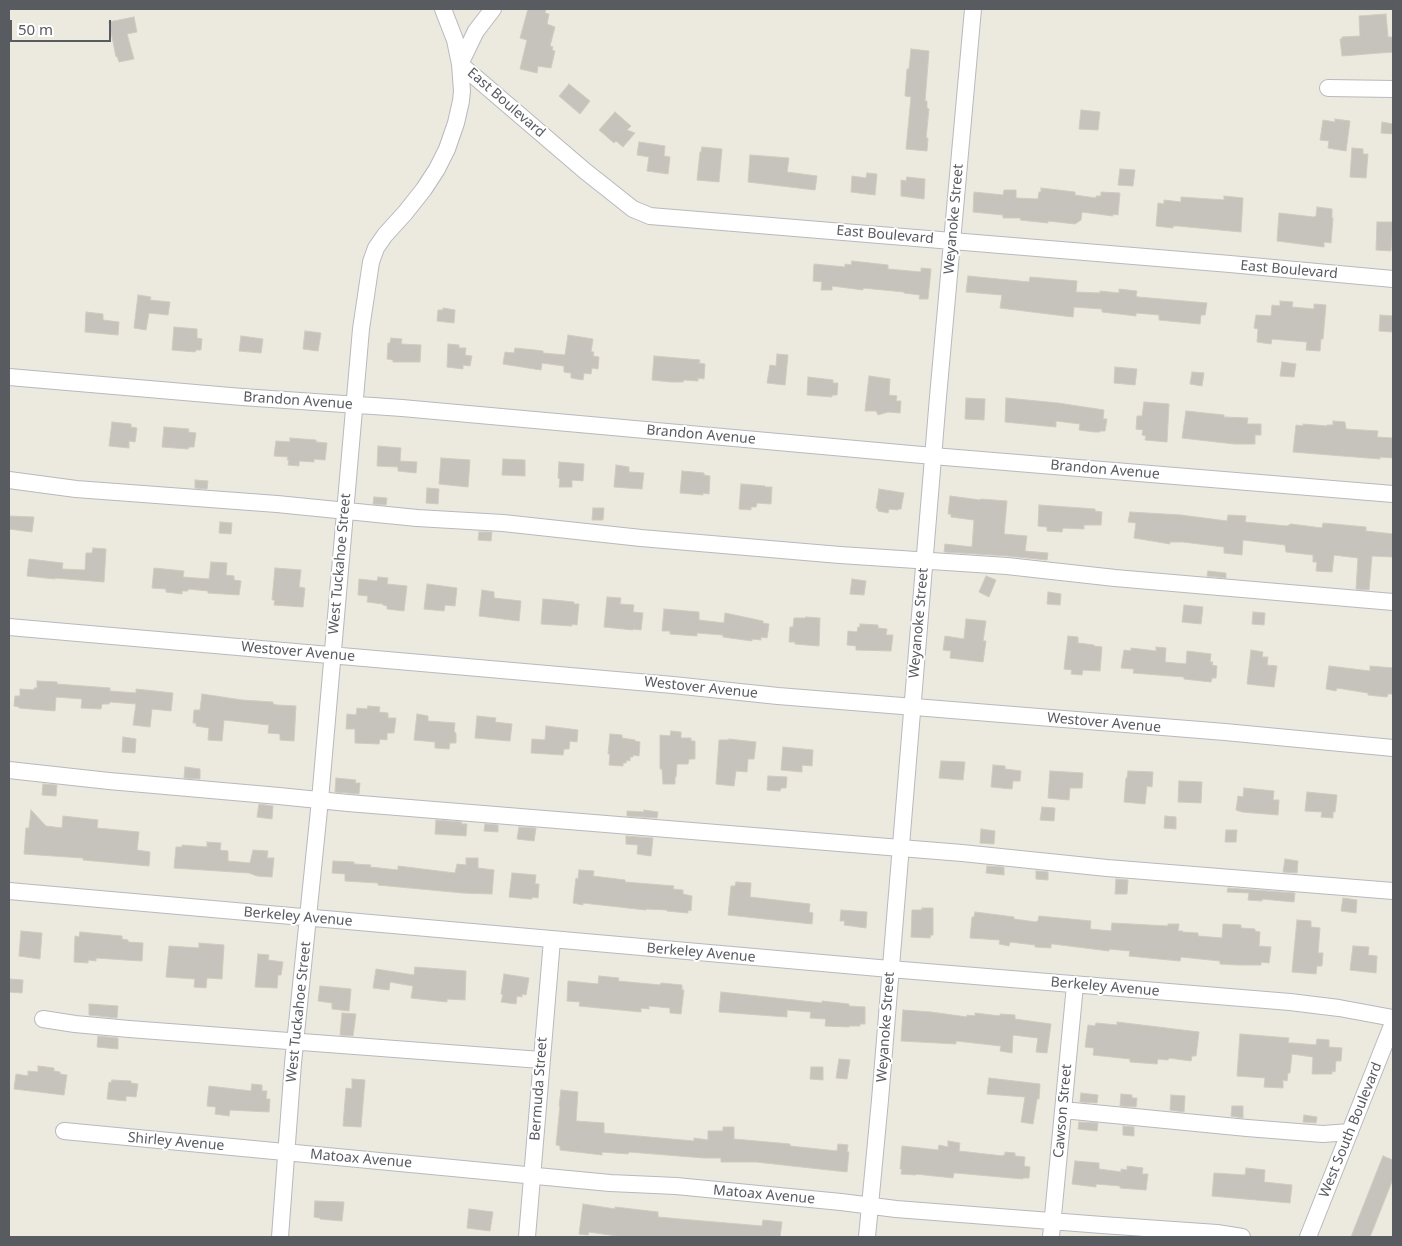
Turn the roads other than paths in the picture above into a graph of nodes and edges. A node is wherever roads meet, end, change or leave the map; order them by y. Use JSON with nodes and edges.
{"nodes":[{"id":1,"x":443,"y":9,"type":"edge"},
{"id":2,"x":493,"y":9,"type":"edge"},
{"id":3,"x":973,"y":9,"type":"edge"},
{"id":4,"x":460,"y":64,"type":"junction"},
{"id":5,"x":1328,"y":88,"type":"dead end"},
{"id":6,"x":1393,"y":89,"type":"edge"},
{"id":7,"x":952,"y":241,"type":"junction"},
{"id":8,"x":1393,"y":279,"type":"edge"},
{"id":9,"x":9,"y":377,"type":"edge"},
{"id":10,"x":354,"y":404,"type":"junction"},
{"id":11,"x":933,"y":456,"type":"junction"},
{"id":12,"x":9,"y":480,"type":"edge"},
{"id":13,"x":1393,"y":494,"type":"edge"},
{"id":14,"x":345,"y":511,"type":"junction"},
{"id":15,"x":924,"y":561,"type":"junction"},
{"id":16,"x":1393,"y":602,"type":"edge"},
{"id":17,"x":9,"y":627,"type":"edge"},
{"id":18,"x":332,"y":655,"type":"junction"},
{"id":19,"x":912,"y":706,"type":"junction"},
{"id":20,"x":1393,"y":748,"type":"edge"},
{"id":21,"x":9,"y":770,"type":"edge"},
{"id":22,"x":320,"y":800,"type":"junction"},
{"id":23,"x":900,"y":848,"type":"junction"},
{"id":24,"x":9,"y":891,"type":"edge"},
{"id":25,"x":1393,"y":891,"type":"edge"},
{"id":26,"x":308,"y":917,"type":"junction"},
{"id":27,"x":552,"y":940,"type":"junction"},
{"id":28,"x":890,"y":969,"type":"junction"},
{"id":29,"x":1075,"y":985,"type":"junction"},
{"id":30,"x":1393,"y":1018,"type":"edge"},
{"id":31,"x":43,"y":1019,"type":"dead end"},
{"id":32,"x":1393,"y":1023,"type":"edge"},
{"id":33,"x":296,"y":1042,"type":"junction"},
{"id":34,"x":541,"y":1060,"type":"junction"},
{"id":35,"x":1063,"y":1110,"type":"junction"},
{"id":36,"x":64,"y":1131,"type":"dead end"},
{"id":37,"x":1350,"y":1132,"type":"junction"},
{"id":38,"x":287,"y":1152,"type":"junction"},
{"id":39,"x":533,"y":1175,"type":"junction"},
{"id":40,"x":870,"y":1206,"type":"junction"},
{"id":41,"x":1052,"y":1229,"type":"edge"},
{"id":42,"x":280,"y":1237,"type":"edge"},
{"id":43,"x":527,"y":1237,"type":"edge"},
{"id":44,"x":867,"y":1237,"type":"edge"},
{"id":45,"x":1242,"y":1237,"type":"edge"},
{"id":46,"x":1308,"y":1237,"type":"edge"}],
"edges":[{"from":1,"to":4,"type":"street","name":"West Tuckahoe Street"},
{"from":2,"to":4,"type":"street"},
{"from":3,"to":7,"type":"street","name":"Weyanoke Street"},
{"from":4,"to":7,"type":"street","name":"East Boulevard"},
{"from":4,"to":10,"type":"street","name":"West Tuckahoe Street"},
{"from":5,"to":6,"type":"street"},
{"from":7,"to":8,"type":"street","name":"East Boulevard"},
{"from":7,"to":11,"type":"street","name":"Weyanoke Street"},
{"from":9,"to":10,"type":"street","name":"Brandon Avenue"},
{"from":10,"to":11,"type":"street","name":"Brandon Avenue"},
{"from":10,"to":14,"type":"street","name":"West Tuckahoe Street"},
{"from":11,"to":13,"type":"street","name":"Brandon Avenue"},
{"from":11,"to":15,"type":"street","name":"Weyanoke Street"},
{"from":12,"to":14,"type":"street"},
{"from":14,"to":15,"type":"street"},
{"from":14,"to":18,"type":"street","name":"West Tuckahoe Street"},
{"from":15,"to":16,"type":"street"},
{"from":15,"to":19,"type":"street","name":"Weyanoke Street"},
{"from":17,"to":18,"type":"street","name":"Westover Avenue"},
{"from":18,"to":19,"type":"street","name":"Westover Avenue"},
{"from":18,"to":22,"type":"street","name":"West Tuckahoe Street"},
{"from":19,"to":20,"type":"street","name":"Westover Avenue"},
{"from":19,"to":23,"type":"street","name":"Weyanoke Street"},
{"from":21,"to":22,"type":"street"},
{"from":22,"to":23,"type":"street"},
{"from":22,"to":26,"type":"street","name":"West Tuckahoe Street"},
{"from":23,"to":25,"type":"street"},
{"from":23,"to":28,"type":"street","name":"Weyanoke Street"},
{"from":24,"to":26,"type":"street","name":"Berkeley Avenue"},
{"from":26,"to":27,"type":"street","name":"Berkeley Avenue"},
{"from":26,"to":33,"type":"street","name":"West Tuckahoe Street"},
{"from":27,"to":28,"type":"street","name":"Berkeley Avenue"},
{"from":27,"to":34,"type":"street","name":"Bermuda Street"},
{"from":28,"to":29,"type":"street","name":"Berkeley Avenue"},
{"from":28,"to":40,"type":"street","name":"Weyanoke Street"},
{"from":29,"to":30,"type":"street","name":"Berkeley Avenue"},
{"from":29,"to":35,"type":"street","name":"Cawson Street"},
{"from":31,"to":33,"type":"street"},
{"from":32,"to":37,"type":"street","name":"West South Boulevard"},
{"from":33,"to":34,"type":"street"},
{"from":33,"to":38,"type":"street","name":"West Tuckahoe Street"},
{"from":34,"to":39,"type":"street","name":"Bermuda Street"},
{"from":35,"to":37,"type":"street"},
{"from":35,"to":41,"type":"street","name":"Cawson Street"},
{"from":36,"to":38,"type":"street","name":"Shirley Avenue"},
{"from":37,"to":46,"type":"street","name":"West South Boulevard"},
{"from":38,"to":39,"type":"street","name":"Matoax Avenue"},
{"from":38,"to":42,"type":"street","name":"West Tuckahoe Street"},
{"from":39,"to":40,"type":"street","name":"Matoax Avenue"},
{"from":39,"to":43,"type":"street","name":"Bermuda Street"},
{"from":40,"to":41,"type":"street","name":"Matoax Avenue"},
{"from":40,"to":44,"type":"street","name":"Weyanoke Street"},
{"from":41,"to":45,"type":"street","name":"Matoax Avenue"}]}
